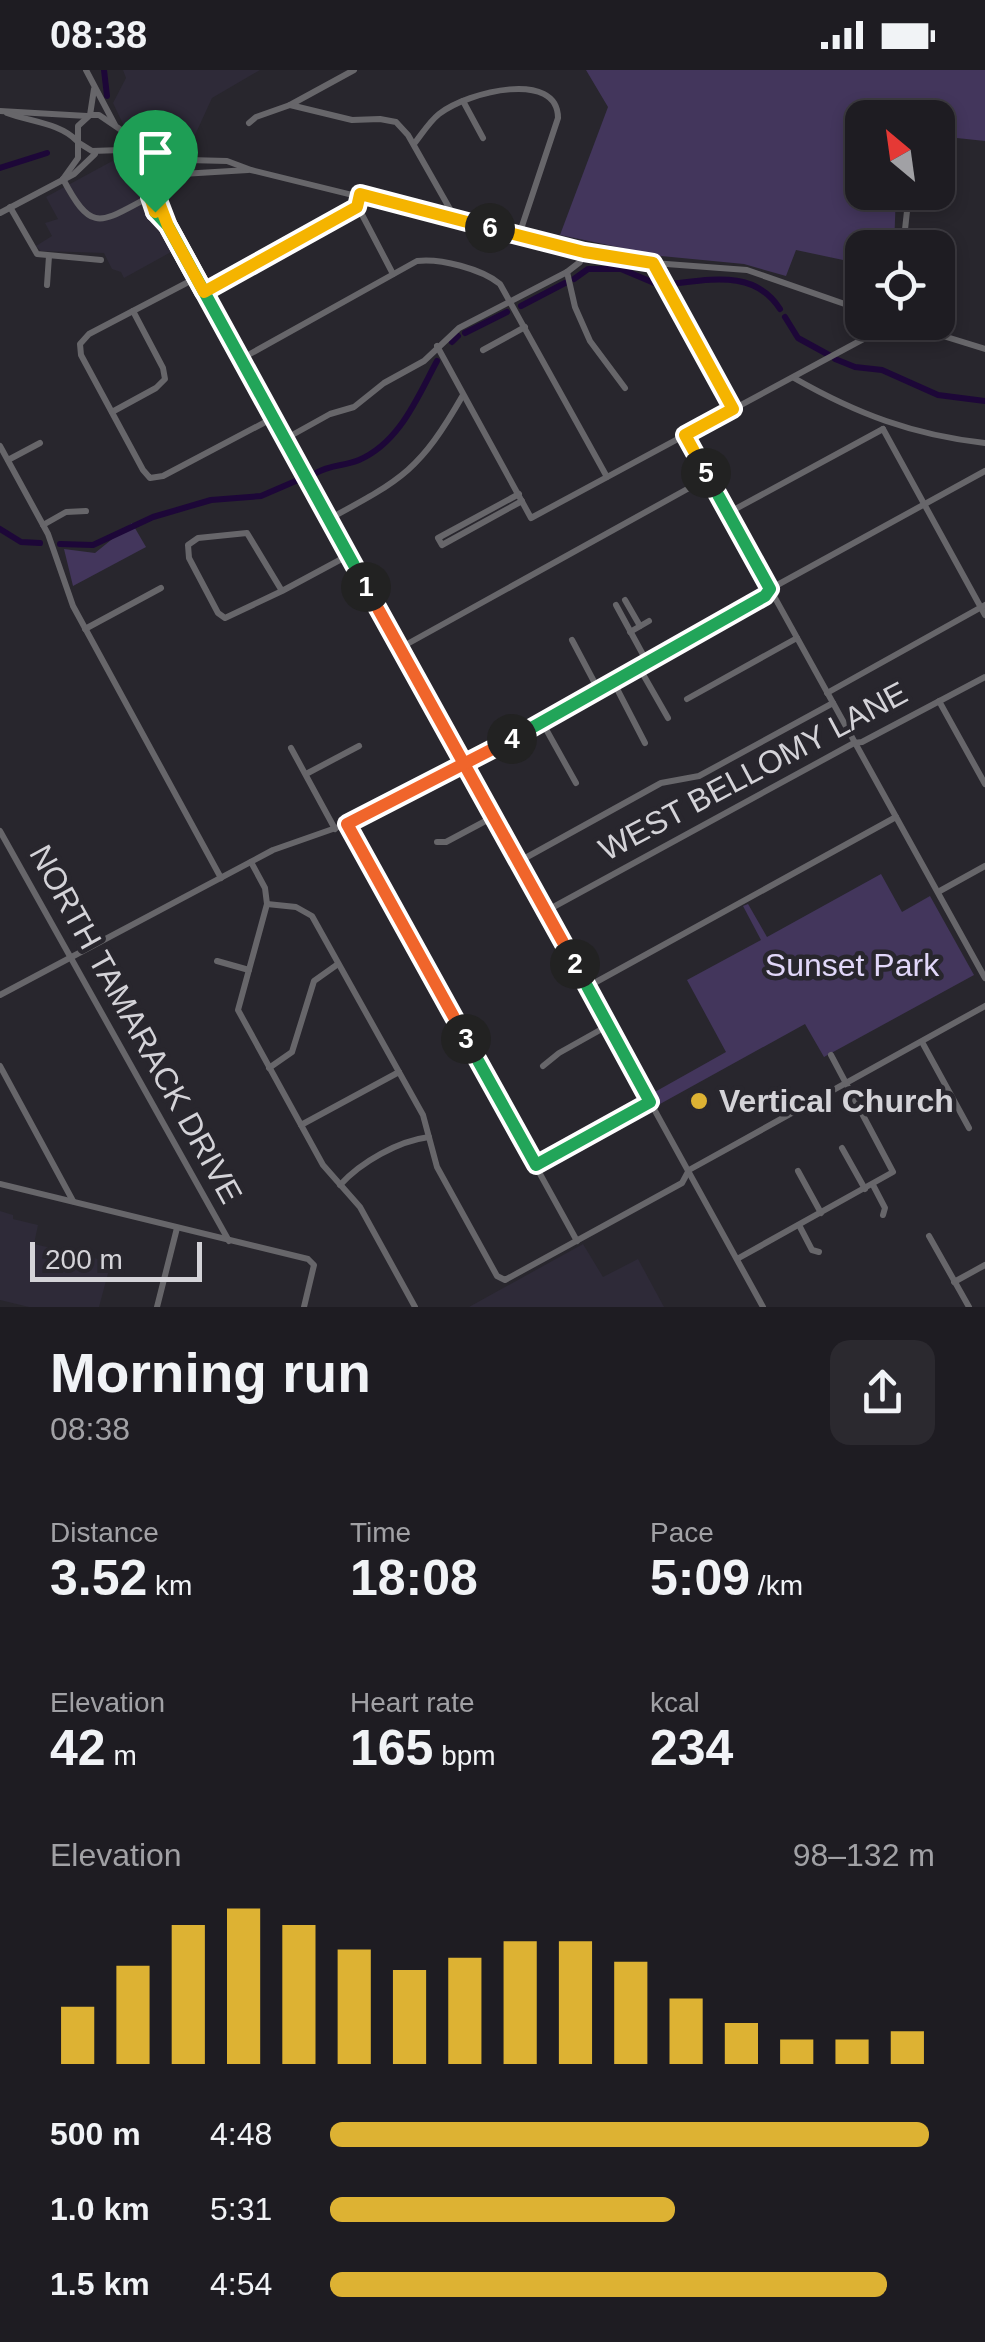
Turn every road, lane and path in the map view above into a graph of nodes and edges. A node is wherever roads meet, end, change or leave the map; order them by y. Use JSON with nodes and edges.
{"nodes":[{"id":1,"x":86,"y":70,"type":"edge"},
{"id":2,"x":354,"y":70,"type":"edge"},
{"id":3,"x":531,"y":79,"type":"dead end"},
{"id":4,"x":546,"y":86,"type":"dead end"},
{"id":5,"x":94,"y":88,"type":"junction"},
{"id":6,"x":462,"y":101,"type":"junction"},
{"id":7,"x":290,"y":105,"type":"junction"},
{"id":8,"x":3,"y":112,"type":"edge"},
{"id":9,"x":89,"y":116,"type":"junction"},
{"id":10,"x":249,"y":123,"type":"dead end"},
{"id":11,"x":116,"y":126,"type":"junction"},
{"id":12,"x":483,"y":138,"type":"dead end"},
{"id":13,"x":78,"y":142,"type":"junction"},
{"id":14,"x":414,"y":144,"type":"junction"},
{"id":15,"x":171,"y":146,"type":"junction"},
{"id":16,"x":101,"y":151,"type":"junction"},
{"id":17,"x":139,"y":167,"type":"junction"},
{"id":18,"x":250,"y":170,"type":"junction"},
{"id":19,"x":164,"y":175,"type":"junction"},
{"id":20,"x":62,"y":179,"type":"junction"},
{"id":21,"x":360,"y":194,"type":"junction"},
{"id":22,"x":154,"y":198,"type":"junction"},
{"id":23,"x":10,"y":207,"type":"junction"},
{"id":24,"x":357,"y":207,"type":"junction"},
{"id":25,"x":907,"y":210,"type":"dead end"},
{"id":26,"x":0,"y":213,"type":"edge"},
{"id":27,"x":455,"y":219,"type":"junction"},
{"id":28,"x":905,"y":230,"type":"edge"},
{"id":29,"x":519,"y":235,"type":"junction"},
{"id":30,"x":584,"y":252,"type":"junction"},
{"id":31,"x":48,"y":256,"type":"junction"},
{"id":32,"x":102,"y":260,"type":"dead end"},
{"id":33,"x":653,"y":263,"type":"junction"},
{"id":34,"x":567,"y":272,"type":"junction"},
{"id":35,"x":394,"y":274,"type":"junction"},
{"id":36,"x":196,"y":278,"type":"junction"},
{"id":37,"x":47,"y":285,"type":"dead end"},
{"id":38,"x":204,"y":292,"type":"junction"},
{"id":39,"x":510,"y":301,"type":"junction"},
{"id":40,"x":845,"y":304,"type":"edge"},
{"id":41,"x":133,"y":311,"type":"junction"},
{"id":42,"x":525,"y":328,"type":"junction"},
{"id":43,"x":955,"y":339,"type":"edge"},
{"id":44,"x":863,"y":340,"type":"edge"},
{"id":45,"x":437,"y":346,"type":"junction"},
{"id":46,"x":985,"y":348,"type":"edge"},
{"id":47,"x":484,"y":350,"type":"dead end"},
{"id":48,"x":241,"y":359,"type":"junction"},
{"id":49,"x":793,"y":377,"type":"junction"},
{"id":50,"x":625,"y":388,"type":"dead end"},
{"id":51,"x":463,"y":394,"type":"junction"},
{"id":52,"x":733,"y":409,"type":"junction"},
{"id":53,"x":112,"y":412,"type":"junction"},
{"id":54,"x":273,"y":418,"type":"junction"},
{"id":55,"x":884,"y":425,"type":"junction"},
{"id":56,"x":685,"y":435,"type":"junction"},
{"id":57,"x":285,"y":438,"type":"junction"},
{"id":58,"x":40,"y":443,"type":"dead end"},
{"id":59,"x":985,"y":443,"type":"edge"},
{"id":60,"x":0,"y":446,"type":"edge"},
{"id":61,"x":8,"y":460,"type":"junction"},
{"id":62,"x":985,"y":472,"type":"edge"},
{"id":63,"x":607,"y":477,"type":"junction"},
{"id":64,"x":708,"y":478,"type":"junction"},
{"id":65,"x":520,"y":497,"type":"junction"},
{"id":66,"x":924,"y":506,"type":"junction"},
{"id":67,"x":86,"y":511,"type":"dead end"},
{"id":68,"x":728,"y":513,"type":"junction"},
{"id":69,"x":329,"y":519,"type":"junction"},
{"id":70,"x":43,"y":525,"type":"junction"},
{"id":71,"x":349,"y":556,"type":"junction"},
{"id":72,"x":160,"y":588,"type":"dead end"},
{"id":73,"x":770,"y":589,"type":"junction"},
{"id":74,"x":282,"y":591,"type":"junction"},
{"id":75,"x":626,"y":600,"type":"dead end"},
{"id":76,"x":616,"y":605,"type":"dead end"},
{"id":77,"x":984,"y":609,"type":"edge"},
{"id":78,"x":649,"y":622,"type":"dead end"},
{"id":79,"x":640,"y":626,"type":"junction"},
{"id":80,"x":85,"y":628,"type":"junction"},
{"id":81,"x":630,"y":632,"type":"junction"},
{"id":82,"x":796,"y":638,"type":"junction"},
{"id":83,"x":572,"y":640,"type":"dead end"},
{"id":84,"x":400,"y":648,"type":"junction"},
{"id":85,"x":647,"y":662,"type":"junction"},
{"id":86,"x":640,"y":668,"type":"junction"},
{"id":87,"x":985,"y":677,"type":"edge"},
{"id":88,"x":614,"y":683,"type":"junction"},
{"id":89,"x":599,"y":691,"type":"junction"},
{"id":90,"x":827,"y":693,"type":"junction"},
{"id":91,"x":687,"y":698,"type":"dead end"},
{"id":92,"x":939,"y":701,"type":"junction"},
{"id":93,"x":833,"y":703,"type":"junction"},
{"id":94,"x":668,"y":718,"type":"dead end"},
{"id":95,"x":542,"y":722,"type":"junction"},
{"id":96,"x":854,"y":742,"type":"junction"},
{"id":97,"x":645,"y":743,"type":"dead end"},
{"id":98,"x":358,"y":746,"type":"dead end"},
{"id":99,"x":291,"y":748,"type":"dead end"},
{"id":100,"x":464,"y":764,"type":"junction"},
{"id":101,"x":306,"y":774,"type":"junction"},
{"id":102,"x":576,"y":783,"type":"dead end"},
{"id":103,"x":985,"y":784,"type":"edge"},
{"id":104,"x":493,"y":817,"type":"junction"},
{"id":105,"x":896,"y":817,"type":"junction"},
{"id":106,"x":347,"y":824,"type":"junction"},
{"id":107,"x":336,"y":829,"type":"junction"},
{"id":108,"x":0,"y":831,"type":"edge"},
{"id":109,"x":437,"y":842,"type":"dead end"},
{"id":110,"x":251,"y":862,"type":"junction"},
{"id":111,"x":518,"y":862,"type":"junction"},
{"id":112,"x":985,"y":866,"type":"edge"},
{"id":113,"x":221,"y":878,"type":"junction"},
{"id":114,"x":938,"y":892,"type":"junction"},
{"id":115,"x":267,"y":904,"type":"junction"},
{"id":116,"x":545,"y":911,"type":"junction"},
{"id":117,"x":69,"y":957,"type":"junction"},
{"id":118,"x":217,"y":961,"type":"dead end"},
{"id":119,"x":338,"y":964,"type":"junction"},
{"id":120,"x":249,"y":970,"type":"junction"},
{"id":121,"x":985,"y":978,"type":"edge"},
{"id":122,"x":588,"y":987,"type":"junction"},
{"id":123,"x":0,"y":995,"type":"edge"},
{"id":124,"x":985,"y":1006,"type":"edge"},
{"id":125,"x":609,"y":1025,"type":"junction"},
{"id":126,"x":297,"y":1041,"type":"junction"},
{"id":127,"x":922,"y":1042,"type":"junction"},
{"id":128,"x":309,"y":1044,"type":"dead end"},
{"id":129,"x":831,"y":1055,"type":"dead end"},
{"id":130,"x":0,"y":1066,"type":"edge"},
{"id":131,"x":543,"y":1066,"type":"dead end"},
{"id":132,"x":270,"y":1068,"type":"junction"},
{"id":133,"x":399,"y":1072,"type":"junction"},
{"id":134,"x":847,"y":1083,"type":"junction"},
{"id":135,"x":650,"y":1102,"type":"junction"},
{"id":136,"x":301,"y":1125,"type":"junction"},
{"id":137,"x":969,"y":1128,"type":"dead end"},
{"id":138,"x":429,"y":1136,"type":"junction"},
{"id":139,"x":842,"y":1148,"type":"dead end"},
{"id":140,"x":536,"y":1165,"type":"junction"},
{"id":141,"x":689,"y":1170,"type":"junction"},
{"id":142,"x":798,"y":1171,"type":"dead end"},
{"id":143,"x":0,"y":1184,"type":"edge"},
{"id":144,"x":340,"y":1184,"type":"junction"},
{"id":145,"x":869,"y":1187,"type":"junction"},
{"id":146,"x":74,"y":1202,"type":"junction"},
{"id":147,"x":821,"y":1213,"type":"junction"},
{"id":148,"x":883,"y":1215,"type":"dead end"},
{"id":149,"x":798,"y":1225,"type":"junction"},
{"id":150,"x":176,"y":1228,"type":"junction"},
{"id":151,"x":929,"y":1236,"type":"dead end"},
{"id":152,"x":229,"y":1241,"type":"junction"},
{"id":153,"x":577,"y":1241,"type":"junction"},
{"id":154,"x":819,"y":1252,"type":"dead end"},
{"id":155,"x":736,"y":1258,"type":"junction"},
{"id":156,"x":985,"y":1265,"type":"edge"},
{"id":157,"x":954,"y":1282,"type":"junction"},
{"id":158,"x":157,"y":1307,"type":"edge"},
{"id":159,"x":304,"y":1307,"type":"edge"},
{"id":160,"x":415,"y":1307,"type":"edge"},
{"id":161,"x":763,"y":1307,"type":"edge"},
{"id":162,"x":969,"y":1307,"type":"edge"}],
"edges":[{"from":1,"to":5,"type":"street"},
{"from":2,"to":7,"type":"street"},
{"from":3,"to":6,"type":"street"},
{"from":4,"to":29,"type":"street"},
{"from":5,"to":9,"type":"street"},
{"from":5,"to":11,"type":"street"},
{"from":6,"to":12,"type":"street"},
{"from":6,"to":14,"type":"street"},
{"from":7,"to":10,"type":"street"},
{"from":7,"to":14,"type":"street"},
{"from":8,"to":9,"type":"street"},
{"from":8,"to":13,"type":"street"},
{"from":9,"to":11,"type":"street"},
{"from":9,"to":13,"type":"street"},
{"from":11,"to":15,"type":"street"},
{"from":13,"to":16,"type":"street"},
{"from":13,"to":20,"type":"street"},
{"from":14,"to":27,"type":"street"},
{"from":15,"to":18,"type":"street"},
{"from":15,"to":19,"type":"street"},
{"from":16,"to":17,"type":"street"},
{"from":16,"to":20,"type":"street"},
{"from":17,"to":19,"type":"street"},
{"from":17,"to":22,"type":"street"},
{"from":18,"to":19,"type":"street"},
{"from":18,"to":21,"type":"street"},
{"from":19,"to":22,"type":"street"},
{"from":20,"to":22,"type":"street"},
{"from":20,"to":23,"type":"street"},
{"from":21,"to":24,"type":"street"},
{"from":21,"to":27,"type":"street"},
{"from":22,"to":36,"type":"street"},
{"from":23,"to":26,"type":"street"},
{"from":23,"to":31,"type":"street"},
{"from":24,"to":35,"type":"street"},
{"from":24,"to":38,"type":"street"},
{"from":25,"to":28,"type":"street"},
{"from":27,"to":29,"type":"street"},
{"from":29,"to":30,"type":"street"},
{"from":30,"to":33,"type":"street"},
{"from":30,"to":34,"type":"street"},
{"from":31,"to":32,"type":"street"},
{"from":31,"to":37,"type":"street"},
{"from":33,"to":40,"type":"street"},
{"from":33,"to":52,"type":"street"},
{"from":34,"to":39,"type":"street"},
{"from":34,"to":50,"type":"street"},
{"from":35,"to":39,"type":"street"},
{"from":35,"to":48,"type":"street"},
{"from":36,"to":38,"type":"street"},
{"from":36,"to":41,"type":"street"},
{"from":38,"to":48,"type":"street"},
{"from":39,"to":42,"type":"street"},
{"from":39,"to":45,"type":"street"},
{"from":41,"to":53,"type":"street"},
{"from":41,"to":53,"type":"street"},
{"from":42,"to":47,"type":"street"},
{"from":42,"to":63,"type":"street"},
{"from":43,"to":46,"type":"street"},
{"from":44,"to":49,"type":"street"},
{"from":45,"to":51,"type":"street"},
{"from":45,"to":57,"type":"street"},
{"from":48,"to":54,"type":"street"},
{"from":49,"to":52,"type":"street"},
{"from":49,"to":55,"type":"street"},
{"from":51,"to":65,"type":"street"},
{"from":51,"to":69,"type":"street"},
{"from":52,"to":56,"type":"street"},
{"from":53,"to":54,"type":"street"},
{"from":54,"to":57,"type":"street"},
{"from":55,"to":59,"type":"street"},
{"from":55,"to":66,"type":"street"},
{"from":55,"to":68,"type":"street"},
{"from":56,"to":63,"type":"street"},
{"from":56,"to":64,"type":"street"},
{"from":57,"to":69,"type":"street"},
{"from":58,"to":61,"type":"street"},
{"from":60,"to":61,"type":"street"},
{"from":61,"to":70,"type":"street"},
{"from":62,"to":66,"type":"street"},
{"from":63,"to":65,"type":"street"},
{"from":64,"to":68,"type":"street"},
{"from":64,"to":84,"type":"street"},
{"from":65,"to":65,"type":"street"},
{"from":66,"to":73,"type":"street"},
{"from":66,"to":77,"type":"street"},
{"from":67,"to":70,"type":"street"},
{"from":68,"to":73,"type":"street"},
{"from":69,"to":71,"type":"street"},
{"from":70,"to":80,"type":"street"},
{"from":71,"to":74,"type":"street"},
{"from":71,"to":84,"type":"street"},
{"from":72,"to":80,"type":"street"},
{"from":73,"to":82,"type":"street"},
{"from":73,"to":85,"type":"street"},
{"from":74,"to":74,"type":"street"},
{"from":75,"to":79,"type":"street"},
{"from":76,"to":81,"type":"street"},
{"from":77,"to":90,"type":"street"},
{"from":78,"to":79,"type":"street"},
{"from":79,"to":81,"type":"street"},
{"from":80,"to":113,"type":"street"},
{"from":81,"to":85,"type":"street"},
{"from":82,"to":90,"type":"street"},
{"from":82,"to":91,"type":"street"},
{"from":83,"to":89,"type":"street"},
{"from":84,"to":100,"type":"street"},
{"from":85,"to":86,"type":"street"},
{"from":86,"to":88,"type":"street"},
{"from":86,"to":94,"type":"street"},
{"from":87,"to":92,"type":"street","name":"WEST BELLOMY LANE"},
{"from":88,"to":89,"type":"street"},
{"from":88,"to":97,"type":"street"},
{"from":89,"to":95,"type":"street"},
{"from":90,"to":93,"type":"street"},
{"from":92,"to":96,"type":"street","name":"WEST BELLOMY LANE"},
{"from":92,"to":103,"type":"street"},
{"from":93,"to":96,"type":"street"},
{"from":93,"to":111,"type":"street"},
{"from":95,"to":100,"type":"street"},
{"from":95,"to":102,"type":"street"},
{"from":96,"to":105,"type":"street"},
{"from":96,"to":116,"type":"street","name":"WEST BELLOMY LANE"},
{"from":98,"to":101,"type":"street"},
{"from":99,"to":101,"type":"street"},
{"from":100,"to":104,"type":"street"},
{"from":100,"to":106,"type":"street"},
{"from":101,"to":107,"type":"street"},
{"from":104,"to":109,"type":"street"},
{"from":104,"to":111,"type":"street"},
{"from":105,"to":114,"type":"street"},
{"from":105,"to":122,"type":"street"},
{"from":106,"to":107,"type":"street"},
{"from":106,"to":140,"type":"street"},
{"from":107,"to":110,"type":"street"},
{"from":108,"to":117,"type":"street","name":"NORTH TAMARACK DRIVE"},
{"from":110,"to":113,"type":"street"},
{"from":110,"to":115,"type":"street"},
{"from":111,"to":116,"type":"street"},
{"from":112,"to":114,"type":"street"},
{"from":113,"to":117,"type":"street"},
{"from":114,"to":121,"type":"street"},
{"from":115,"to":119,"type":"street"},
{"from":115,"to":120,"type":"street"},
{"from":116,"to":122,"type":"street"},
{"from":117,"to":123,"type":"street"},
{"from":117,"to":152,"type":"street","name":"NORTH TAMARACK DRIVE"},
{"from":118,"to":120,"type":"street"},
{"from":119,"to":126,"type":"street"},
{"from":119,"to":133,"type":"street"},
{"from":120,"to":132,"type":"street"},
{"from":122,"to":125,"type":"street"},
{"from":124,"to":127,"type":"street"},
{"from":125,"to":131,"type":"street"},
{"from":125,"to":135,"type":"street"},
{"from":126,"to":128,"type":"street"},
{"from":126,"to":132,"type":"street"},
{"from":127,"to":134,"type":"street"},
{"from":127,"to":137,"type":"street"},
{"from":129,"to":134,"type":"street"},
{"from":130,"to":146,"type":"street"},
{"from":132,"to":136,"type":"street"},
{"from":133,"to":136,"type":"street"},
{"from":133,"to":138,"type":"street"},
{"from":134,"to":141,"type":"street"},
{"from":134,"to":145,"type":"street"},
{"from":135,"to":140,"type":"street"},
{"from":135,"to":141,"type":"street"},
{"from":136,"to":144,"type":"street"},
{"from":138,"to":144,"type":"street"},
{"from":138,"to":153,"type":"street"},
{"from":139,"to":145,"type":"street"},
{"from":140,"to":153,"type":"street"},
{"from":141,"to":153,"type":"street"},
{"from":141,"to":155,"type":"street"},
{"from":142,"to":147,"type":"street"},
{"from":143,"to":146,"type":"street"},
{"from":144,"to":160,"type":"street"},
{"from":145,"to":147,"type":"street"},
{"from":145,"to":148,"type":"street"},
{"from":146,"to":150,"type":"street"},
{"from":147,"to":149,"type":"street"},
{"from":149,"to":154,"type":"street"},
{"from":149,"to":155,"type":"street"},
{"from":150,"to":152,"type":"street"},
{"from":150,"to":158,"type":"street"},
{"from":151,"to":157,"type":"street"},
{"from":152,"to":159,"type":"street"},
{"from":155,"to":161,"type":"street"},
{"from":156,"to":157,"type":"street"},
{"from":157,"to":162,"type":"street"}]}
